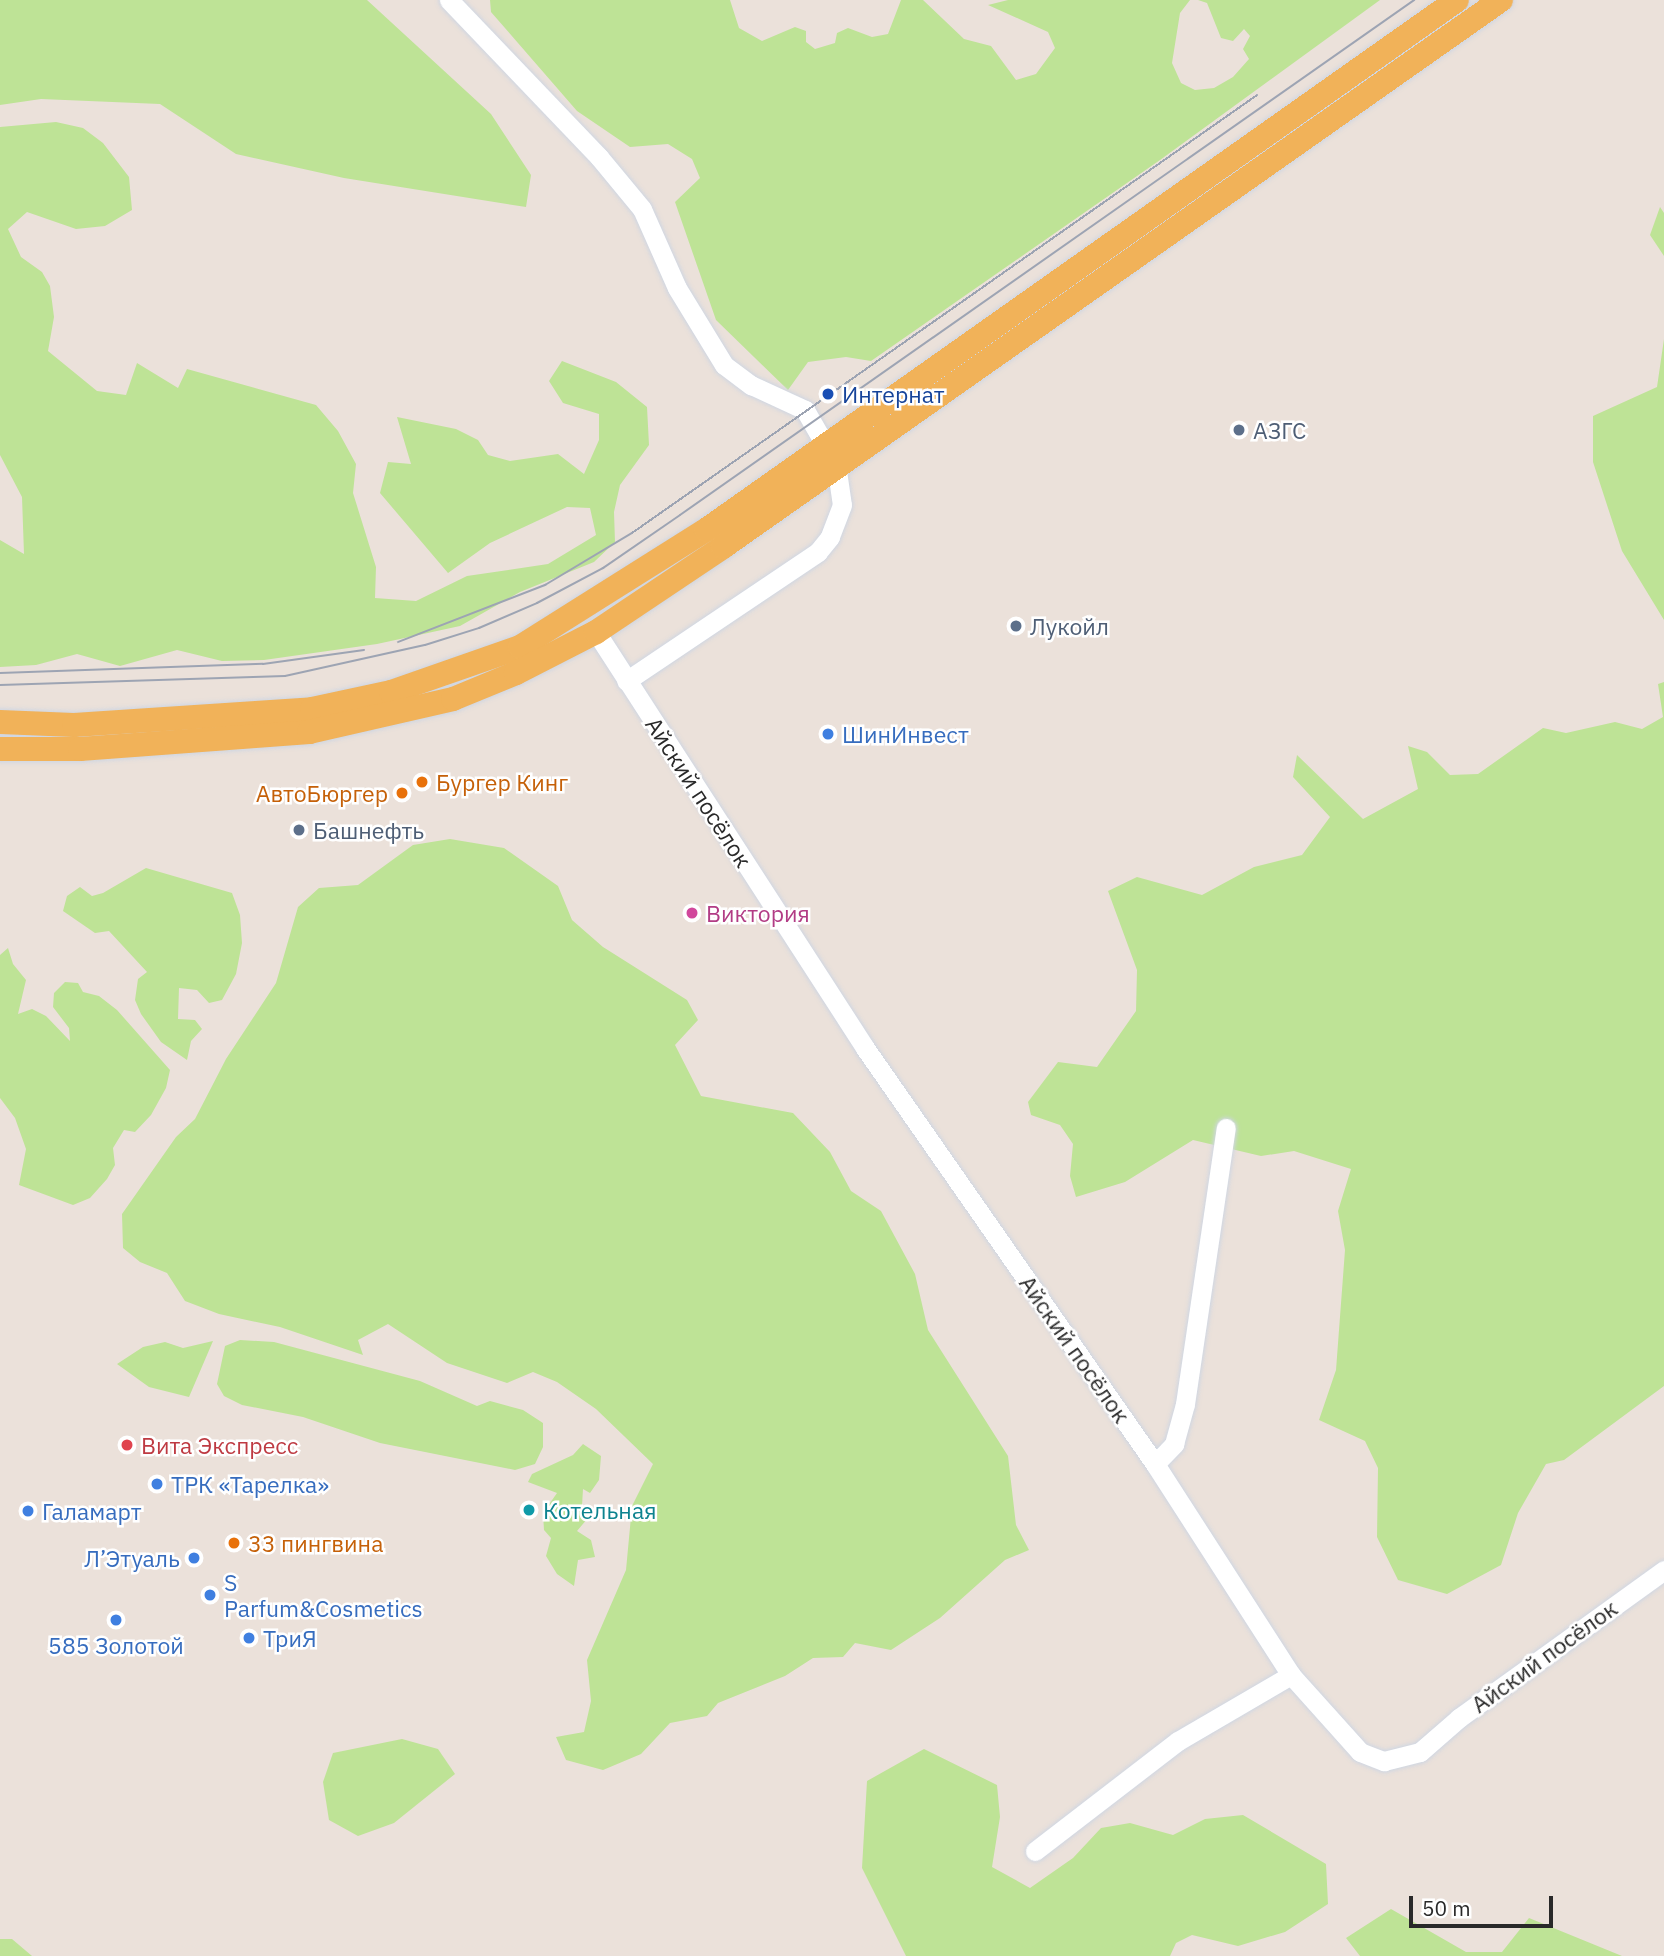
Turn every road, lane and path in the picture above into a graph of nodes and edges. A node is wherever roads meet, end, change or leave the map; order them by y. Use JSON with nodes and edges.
{"nodes":[{"id":1,"x":449,"y":0,"type":"edge"},
{"id":2,"x":1457,"y":0,"type":"edge"},
{"id":3,"x":1501,"y":0,"type":"edge"},
{"id":4,"x":830,"y":454,"type":"junction"},
{"id":5,"x":596,"y":632,"type":"junction"},
{"id":6,"x":626,"y":681,"type":"junction"},
{"id":7,"x":0,"y":722,"type":"edge"},
{"id":8,"x":0,"y":749,"type":"edge"},
{"id":9,"x":1226,"y":1128,"type":"dead end"},
{"id":10,"x":1155,"y":1464,"type":"junction"},
{"id":11,"x":1664,"y":1570,"type":"edge"},
{"id":12,"x":1291,"y":1675,"type":"junction"},
{"id":13,"x":1035,"y":1851,"type":"dead end"}],
"edges":[{"from":1,"to":4,"type":"street"},
{"from":2,"to":4,"type":"main road"},
{"from":3,"to":4,"type":"main road"},
{"from":4,"to":5,"type":"main road"},
{"from":4,"to":6,"type":"street"},
{"from":4,"to":7,"type":"main road"},
{"from":5,"to":6,"type":"street","name":"Айский посёлок"},
{"from":5,"to":8,"type":"main road"},
{"from":6,"to":10,"type":"street","name":"Айский посёлок"},
{"from":9,"to":10,"type":"street"},
{"from":10,"to":12,"type":"street","name":"Айский посёлок"},
{"from":11,"to":12,"type":"street","name":"Айский посёлок"},
{"from":12,"to":13,"type":"street"}]}
